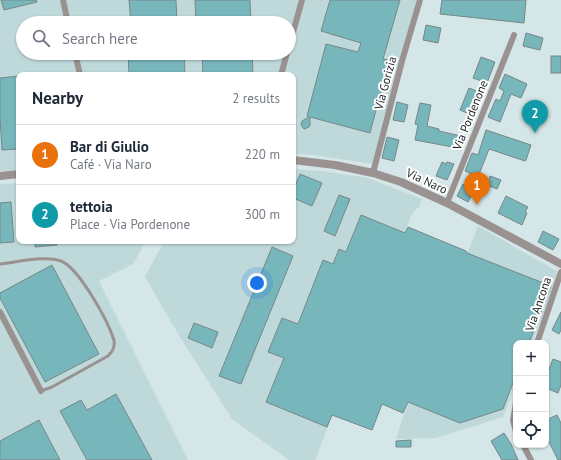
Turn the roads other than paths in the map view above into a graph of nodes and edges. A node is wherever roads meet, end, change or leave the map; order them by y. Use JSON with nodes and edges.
{"nodes":[{"id":1,"x":63,"y":0,"type":"edge"},
{"id":2,"x":302,"y":0,"type":"edge"},
{"id":3,"x":420,"y":0,"type":"edge"},
{"id":4,"x":66,"y":16,"type":"edge"},
{"id":5,"x":296,"y":22,"type":"edge"},
{"id":6,"x":514,"y":35,"type":"dead end"},
{"id":7,"x":77,"y":60,"type":"edge"},
{"id":8,"x":285,"y":60,"type":"edge"},
{"id":9,"x":79,"y":72,"type":"edge"},
{"id":10,"x":282,"y":72,"type":"edge"},
{"id":11,"x":296,"y":160,"type":"edge"},
{"id":12,"x":373,"y":173,"type":"junction"},
{"id":13,"x":16,"y":174,"type":"edge"},
{"id":14,"x":0,"y":176,"type":"edge"},
{"id":15,"x":446,"y":203,"type":"junction"},
{"id":16,"x":0,"y":264,"type":"edge"},
{"id":17,"x":561,"y":264,"type":"edge"},
{"id":18,"x":561,"y":272,"type":"edge"},
{"id":19,"x":0,"y":312,"type":"edge"},
{"id":20,"x":538,"y":340,"type":"edge"},
{"id":21,"x":41,"y":391,"type":"joint"},
{"id":22,"x":525,"y":448,"type":"edge"},
{"id":23,"x":531,"y":460,"type":"edge"}],
"edges":[{"from":1,"to":4,"type":"street"},
{"from":2,"to":5,"type":"street"},
{"from":3,"to":12,"type":"street","name":"Via Gorizia"},
{"from":6,"to":15,"type":"street","name":"Via Pordenone"},
{"from":7,"to":9,"type":"street"},
{"from":8,"to":10,"type":"street"},
{"from":11,"to":12,"type":"street","name":"Via Naro"},
{"from":12,"to":15,"type":"street","name":"Via Naro"},
{"from":13,"to":14,"type":"street"},
{"from":15,"to":17,"type":"street","name":"Via Naro"},
{"from":16,"to":21,"type":"lane"},
{"from":18,"to":20,"type":"street","name":"Via Ancona"},
{"from":19,"to":21,"type":"street"},
{"from":22,"to":23,"type":"street"}]}
